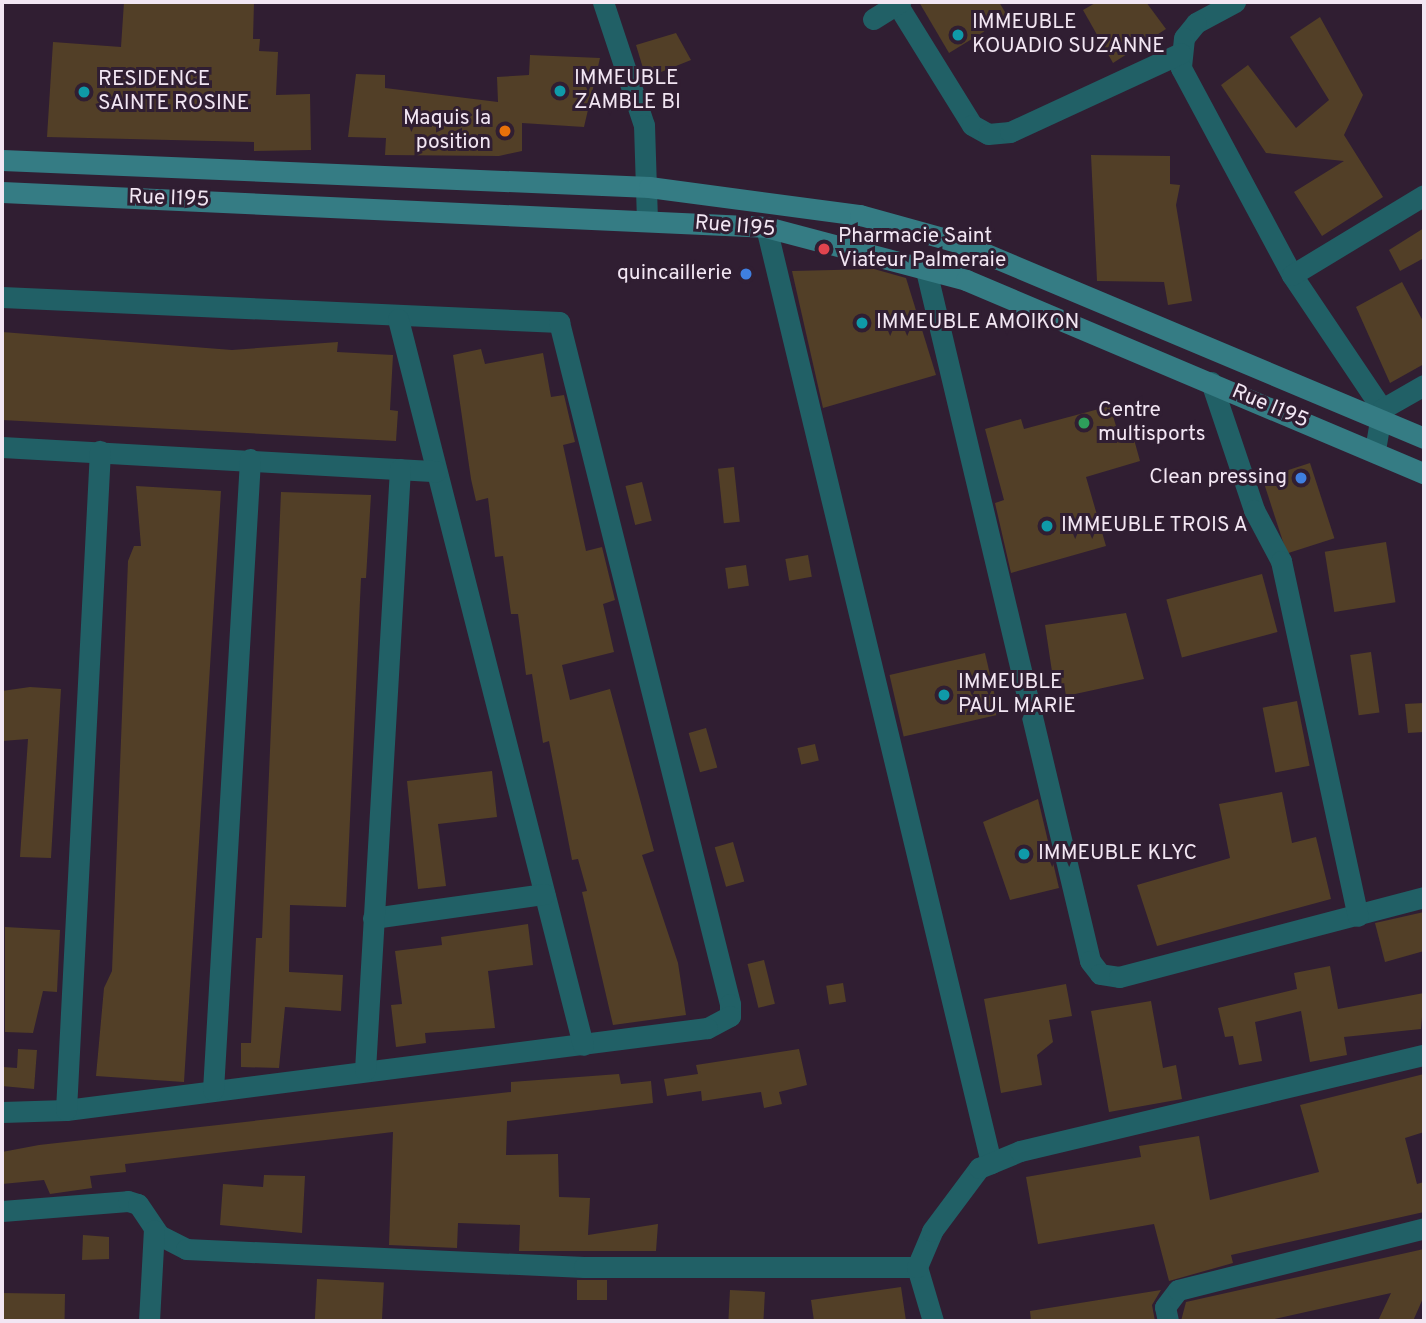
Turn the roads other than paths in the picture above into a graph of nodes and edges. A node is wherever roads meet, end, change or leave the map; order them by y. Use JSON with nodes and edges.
{"nodes":[{"id":1,"x":603,"y":2,"type":"edge"},
{"id":2,"x":1235,"y":2,"type":"edge"},
{"id":3,"x":898,"y":3,"type":"edge"},
{"id":4,"x":873,"y":19,"type":"dead end"},
{"id":5,"x":1181,"y":53,"type":"junction"},
{"id":6,"x":2,"y":160,"type":"edge"},
{"id":7,"x":649,"y":187,"type":"junction"},
{"id":8,"x":2,"y":192,"type":"edge"},
{"id":9,"x":1424,"y":195,"type":"edge"},
{"id":10,"x":647,"y":220,"type":"junction"},
{"id":11,"x":766,"y":227,"type":"junction"},
{"id":12,"x":925,"y":266,"type":"junction"},
{"id":13,"x":1292,"y":275,"type":"junction"},
{"id":14,"x":2,"y":297,"type":"edge"},
{"id":15,"x":398,"y":319,"type":"junction"},
{"id":16,"x":1211,"y":382,"type":"junction"},
{"id":17,"x":1424,"y":385,"type":"edge"},
{"id":18,"x":1381,"y":415,"type":"junction"},
{"id":19,"x":1424,"y":438,"type":"edge"},
{"id":20,"x":2,"y":447,"type":"edge"},
{"id":21,"x":1375,"y":450,"type":"junction"},
{"id":22,"x":100,"y":451,"type":"junction"},
{"id":23,"x":250,"y":459,"type":"junction"},
{"id":24,"x":400,"y":469,"type":"junction"},
{"id":25,"x":436,"y":471,"type":"junction"},
{"id":26,"x":1424,"y":473,"type":"edge"},
{"id":27,"x":544,"y":894,"type":"junction"},
{"id":28,"x":1424,"y":897,"type":"edge"},
{"id":29,"x":1358,"y":916,"type":"junction"},
{"id":30,"x":373,"y":918,"type":"junction"},
{"id":31,"x":583,"y":1045,"type":"junction"},
{"id":32,"x":1424,"y":1055,"type":"edge"},
{"id":33,"x":365,"y":1070,"type":"junction"},
{"id":34,"x":213,"y":1090,"type":"junction"},
{"id":35,"x":66,"y":1110,"type":"junction"},
{"id":36,"x":2,"y":1112,"type":"edge"},
{"id":37,"x":991,"y":1163,"type":"junction"},
{"id":38,"x":2,"y":1211,"type":"edge"},
{"id":39,"x":1424,"y":1228,"type":"edge"},
{"id":40,"x":154,"y":1230,"type":"junction"},
{"id":41,"x":918,"y":1267,"type":"junction"},
{"id":42,"x":149,"y":1321,"type":"edge"},
{"id":43,"x":933,"y":1321,"type":"edge"},
{"id":44,"x":1168,"y":1321,"type":"edge"}],
"edges":[{"from":1,"to":7,"type":"street"},
{"from":2,"to":5,"type":"street"},
{"from":3,"to":4,"type":"street"},
{"from":3,"to":5,"type":"street"},
{"from":5,"to":13,"type":"street"},
{"from":6,"to":7,"type":"main road","name":"Rue I195"},
{"from":7,"to":10,"type":"street"},
{"from":7,"to":18,"type":"main road","name":"Rue I195"},
{"from":8,"to":10,"type":"main road","name":"Rue I195"},
{"from":9,"to":13,"type":"street"},
{"from":10,"to":11,"type":"main road","name":"Rue I195"},
{"from":11,"to":12,"type":"main road","name":"Rue I195"},
{"from":11,"to":37,"type":"street"},
{"from":12,"to":16,"type":"main road","name":"Rue I195"},
{"from":12,"to":29,"type":"street"},
{"from":13,"to":18,"type":"street"},
{"from":14,"to":15,"type":"street"},
{"from":15,"to":25,"type":"street"},
{"from":15,"to":31,"type":"street"},
{"from":16,"to":21,"type":"main road","name":"Rue I195"},
{"from":16,"to":29,"type":"street"},
{"from":17,"to":18,"type":"street"},
{"from":18,"to":19,"type":"main road","name":"Rue I195"},
{"from":18,"to":21,"type":"street"},
{"from":20,"to":22,"type":"street"},
{"from":21,"to":26,"type":"main road","name":"Rue I195"},
{"from":22,"to":23,"type":"street"},
{"from":22,"to":35,"type":"street"},
{"from":23,"to":24,"type":"street"},
{"from":23,"to":34,"type":"street"},
{"from":24,"to":25,"type":"street"},
{"from":24,"to":30,"type":"street"},
{"from":25,"to":27,"type":"street"},
{"from":27,"to":30,"type":"street"},
{"from":27,"to":31,"type":"street"},
{"from":28,"to":29,"type":"street"},
{"from":30,"to":33,"type":"street"},
{"from":31,"to":33,"type":"street"},
{"from":32,"to":37,"type":"street"},
{"from":33,"to":34,"type":"street"},
{"from":34,"to":35,"type":"street"},
{"from":35,"to":36,"type":"street"},
{"from":37,"to":41,"type":"street"},
{"from":38,"to":40,"type":"street"},
{"from":39,"to":44,"type":"street"},
{"from":40,"to":41,"type":"street"},
{"from":40,"to":42,"type":"street"},
{"from":41,"to":43,"type":"street"}]}
